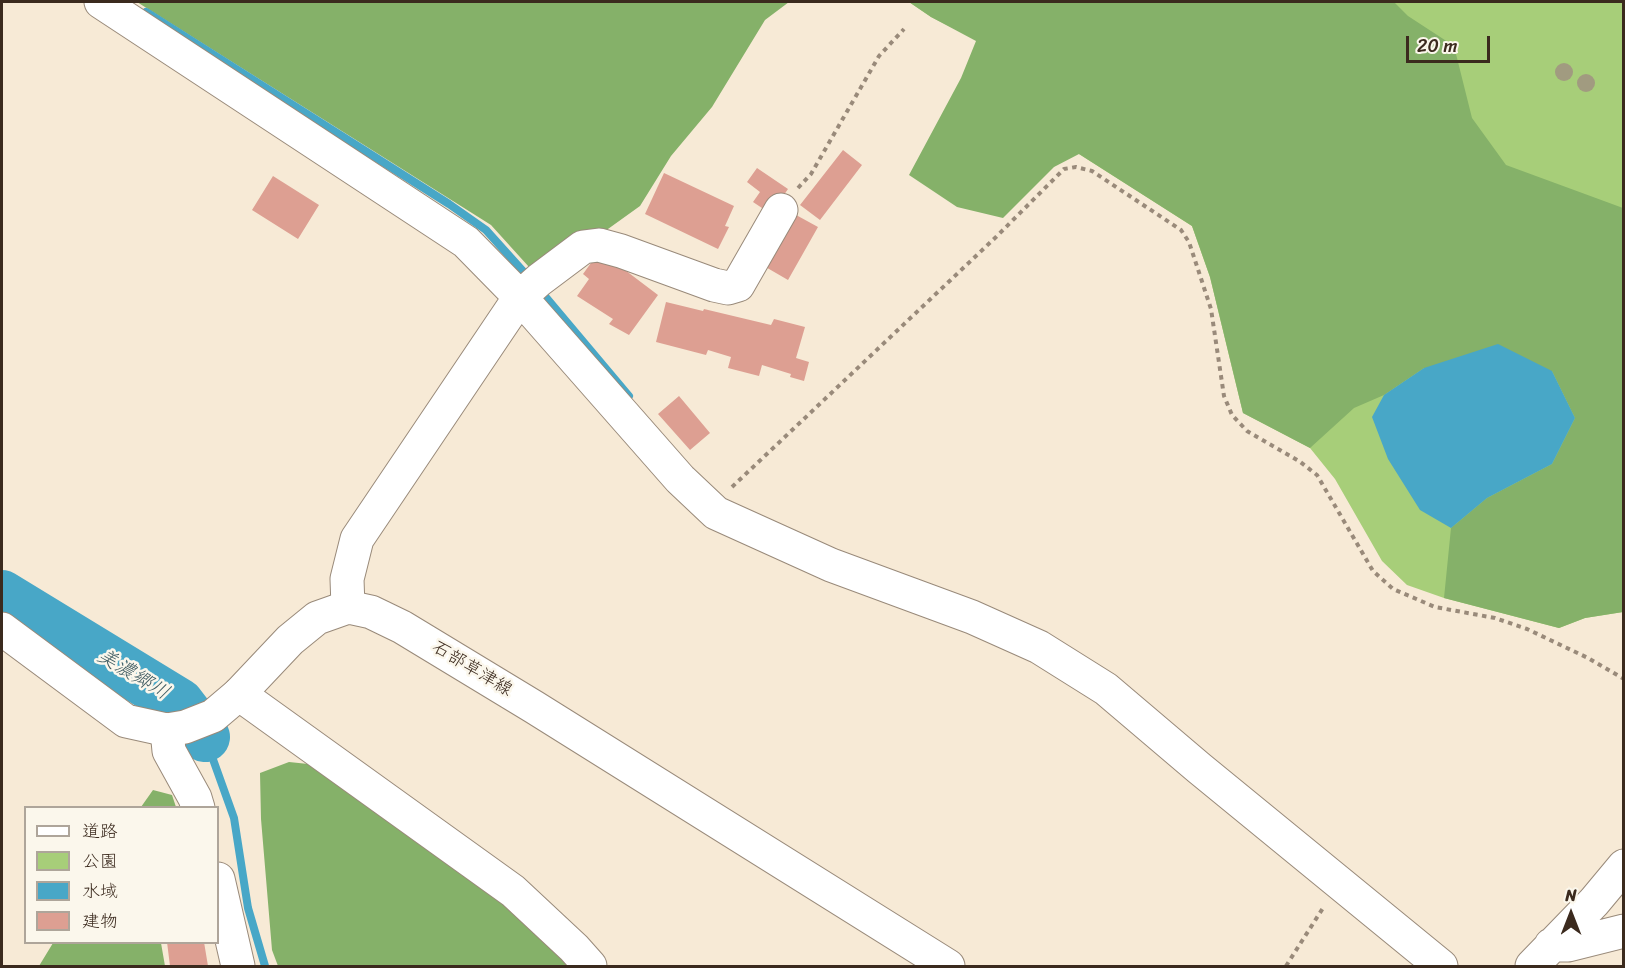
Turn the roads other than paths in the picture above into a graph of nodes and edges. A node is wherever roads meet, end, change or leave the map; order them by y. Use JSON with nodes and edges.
{"nodes":[{"id":1,"x":101,"y":2,"type":"edge"},
{"id":2,"x":781,"y":210,"type":"road end"},
{"id":3,"x":530,"y":288,"type":"junction"},
{"id":4,"x":348,"y":607,"type":"junction"},
{"id":5,"x":2,"y":629,"type":"edge"},
{"id":6,"x":229,"y":702,"type":"junction"},
{"id":7,"x":170,"y":729,"type":"junction"},
{"id":8,"x":198,"y":806,"type":"edge"},
{"id":9,"x":1623,"y":866,"type":"edge"},
{"id":10,"x":219,"y":883,"type":"edge"},
{"id":11,"x":1623,"y":931,"type":"edge"},
{"id":12,"x":1541,"y":956,"type":"edge"},
{"id":13,"x":238,"y":966,"type":"edge"},
{"id":14,"x":590,"y":966,"type":"edge"},
{"id":15,"x":948,"y":966,"type":"edge"},
{"id":16,"x":1442,"y":966,"type":"edge"}],
"edges":[{"from":1,"to":3,"type":"street"},
{"from":2,"to":3,"type":"street"},
{"from":3,"to":4,"type":"street"},
{"from":3,"to":16,"type":"street"},
{"from":4,"to":6,"type":"street"},
{"from":4,"to":15,"type":"street","name":"石部草津線"},
{"from":5,"to":7,"type":"street"},
{"from":6,"to":7,"type":"street"},
{"from":6,"to":14,"type":"street"},
{"from":7,"to":8,"type":"street"},
{"from":9,"to":12,"type":"street"},
{"from":10,"to":13,"type":"street"},
{"from":11,"to":12,"type":"street"}]}
